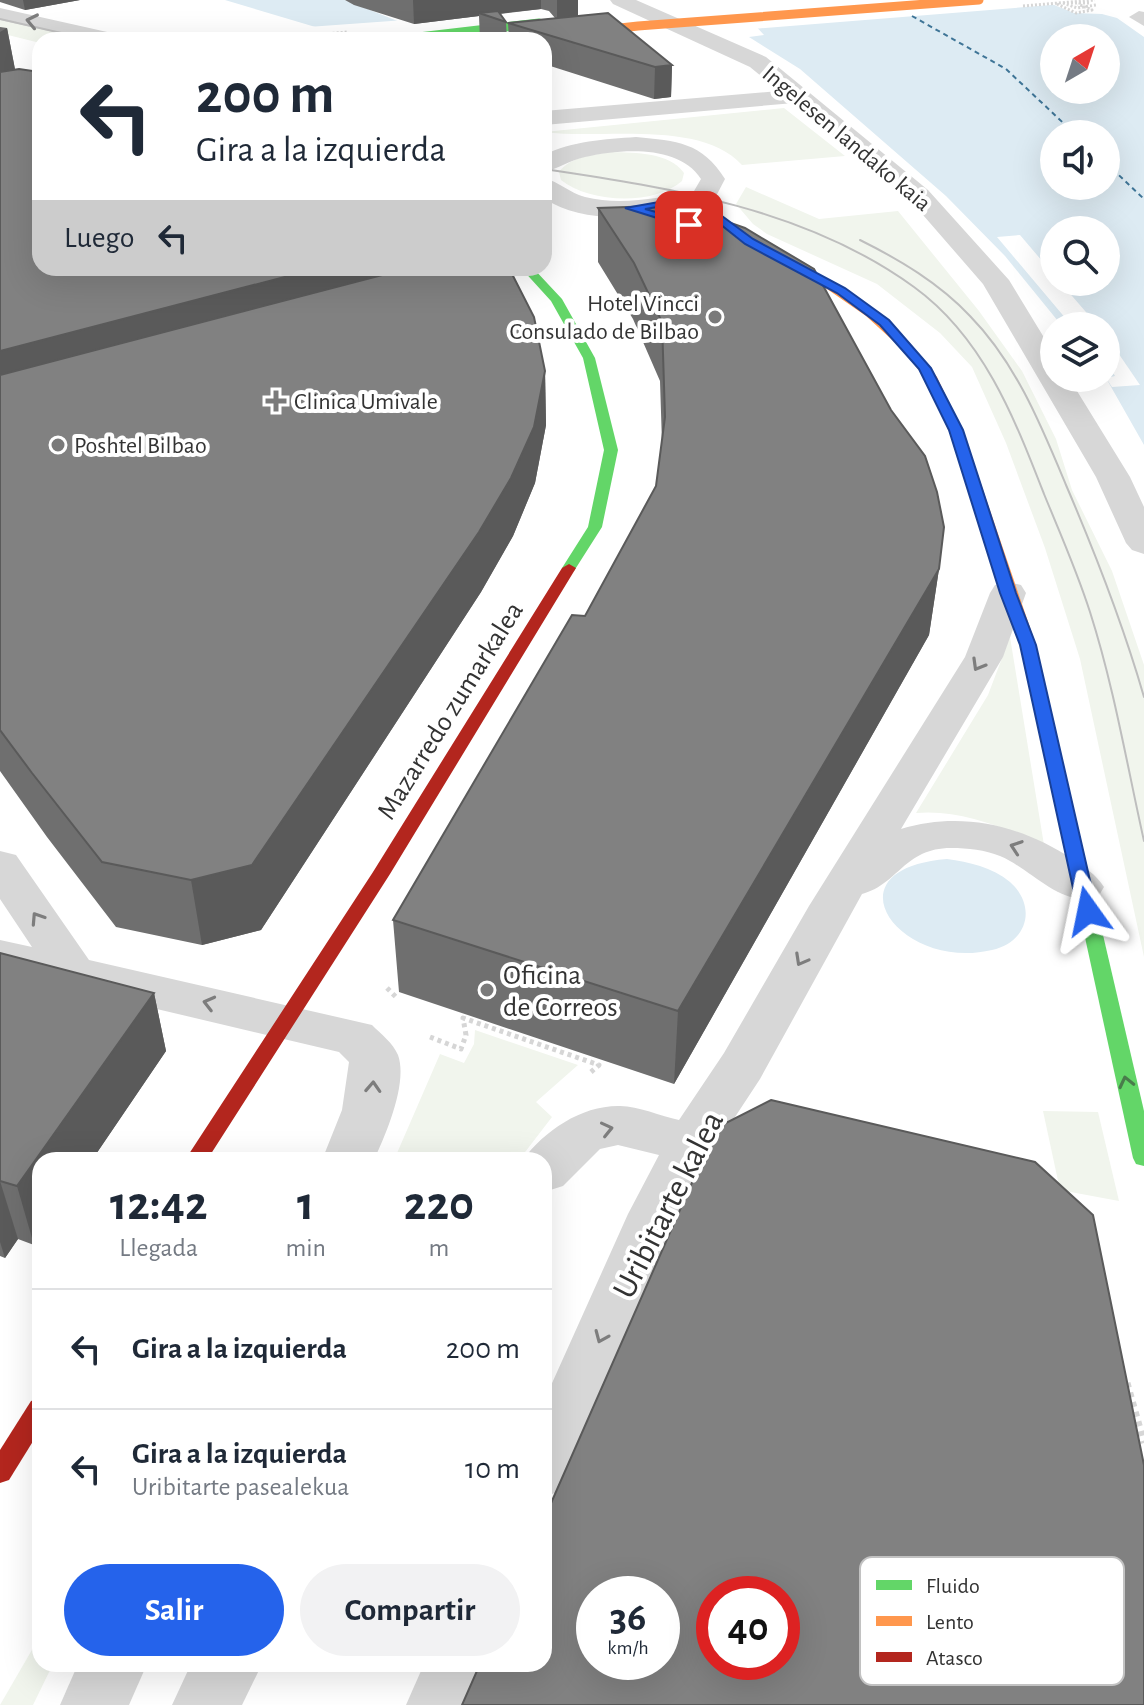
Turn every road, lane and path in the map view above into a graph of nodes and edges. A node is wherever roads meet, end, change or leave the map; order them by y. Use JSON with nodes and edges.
{"nodes":[{"id":1,"x":620,"y":0,"type":"edge"},
{"id":2,"x":812,"y":0,"type":"edge"},
{"id":3,"x":979,"y":0,"type":"edge"},
{"id":4,"x":1063,"y":1,"type":"edge"},
{"id":5,"x":1055,"y":3,"type":"dead end"},
{"id":6,"x":1090,"y":3,"type":"dead end"},
{"id":7,"x":0,"y":14,"type":"edge"},
{"id":8,"x":82,"y":32,"type":"edge"},
{"id":9,"x":466,"y":32,"type":"edge"},
{"id":10,"x":0,"y":33,"type":"edge"},
{"id":11,"x":552,"y":36,"type":"edge"},
{"id":12,"x":32,"y":41,"type":"edge"},
{"id":13,"x":800,"y":96,"type":"junction"},
{"id":14,"x":552,"y":117,"type":"edge"},
{"id":15,"x":552,"y":147,"type":"edge"},
{"id":16,"x":582,"y":149,"type":"junction"},
{"id":17,"x":552,"y":160,"type":"edge"},
{"id":18,"x":552,"y":191,"type":"edge"},
{"id":19,"x":630,"y":208,"type":"junction"},
{"id":20,"x":679,"y":221,"type":"edge"},
{"id":21,"x":746,"y":244,"type":"edge"},
{"id":22,"x":785,"y":263,"type":"joint"},
{"id":23,"x":523,"y":276,"type":"edge"},
{"id":24,"x":1144,"y":543,"type":"edge"},
{"id":25,"x":1008,"y":593,"type":"junction"},
{"id":26,"x":0,"y":865,"type":"edge"},
{"id":27,"x":1082,"y":887,"type":"junction"},
{"id":28,"x":832,"y":906,"type":"junction"},
{"id":29,"x":0,"y":956,"type":"edge"},
{"id":30,"x":73,"y":973,"type":"junction"},
{"id":31,"x":285,"y":1021,"type":"junction"},
{"id":32,"x":461,"y":1049,"type":"dead end"},
{"id":33,"x":589,"y":1074,"type":"dead end"},
{"id":34,"x":691,"y":1143,"type":"junction"},
{"id":35,"x":201,"y":1152,"type":"edge"},
{"id":36,"x":352,"y":1152,"type":"edge"},
{"id":37,"x":1144,"y":1158,"type":"edge"},
{"id":38,"x":552,"y":1163,"type":"edge"},
{"id":39,"x":1123,"y":1371,"type":"edge"},
{"id":40,"x":32,"y":1422,"type":"edge"},
{"id":41,"x":1144,"y":1443,"type":"edge"},
{"id":42,"x":552,"y":1451,"type":"edge"},
{"id":43,"x":0,"y":1472,"type":"edge"},
{"id":44,"x":109,"y":1672,"type":"edge"},
{"id":45,"x":224,"y":1672,"type":"edge"},
{"id":46,"x":455,"y":1672,"type":"edge"},
{"id":47,"x":94,"y":1705,"type":"edge"},
{"id":48,"x":206,"y":1705,"type":"edge"},
{"id":49,"x":440,"y":1705,"type":"edge"}],
"edges":[{"from":1,"to":13,"type":"street","name":"Ingelesen landako kaia"},
{"from":2,"to":9,"type":"main road","bridge":true},
{"from":3,"to":11,"type":"main road","bridge":true},
{"from":4,"to":5,"type":"path","bridge":true},
{"from":4,"to":6,"type":"path","bridge":true},
{"from":8,"to":7,"type":"street","one_way":true},
{"from":10,"to":12,"type":"street"},
{"from":13,"to":14,"type":"street"},
{"from":13,"to":24,"type":"street","name":"Ingelesen landako kaia"},
{"from":15,"to":16,"type":"street"},
{"from":16,"to":17,"type":"street"},
{"from":16,"to":19,"type":"street"},
{"from":18,"to":19,"type":"street"},
{"from":19,"to":20,"type":"main road"},
{"from":21,"to":22,"type":"street"},
{"from":22,"to":25,"type":"main road"},
{"from":23,"to":31,"type":"main road","name":"Mazarredo zumarkalea"},
{"from":25,"to":27,"type":"main road"},
{"from":25,"to":28,"type":"street","name":"Uribitarte kalea","one_way":true},
{"from":30,"to":26,"type":"street","one_way":true},
{"from":27,"to":28,"type":"street","name":"Uribitarte kalea","one_way":true},
{"from":37,"to":27,"type":"main road","one_way":true},
{"from":28,"to":34,"type":"street","name":"Uribitarte kalea","one_way":true},
{"from":29,"to":30,"type":"street"},
{"from":31,"to":30,"type":"street","one_way":true},
{"from":31,"to":35,"type":"main road","name":"Mazarredo zumarkalea"},
{"from":36,"to":31,"type":"street","one_way":true},
{"from":32,"to":33,"type":"path"},
{"from":38,"to":34,"type":"street","one_way":true},
{"from":34,"to":42,"type":"street","name":"Uribitarte kalea","one_way":true},
{"from":39,"to":41,"type":"path"},
{"from":40,"to":43,"type":"main road"},
{"from":44,"to":47,"type":"street"},
{"from":45,"to":48,"type":"street"},
{"from":46,"to":49,"type":"street"}]}
